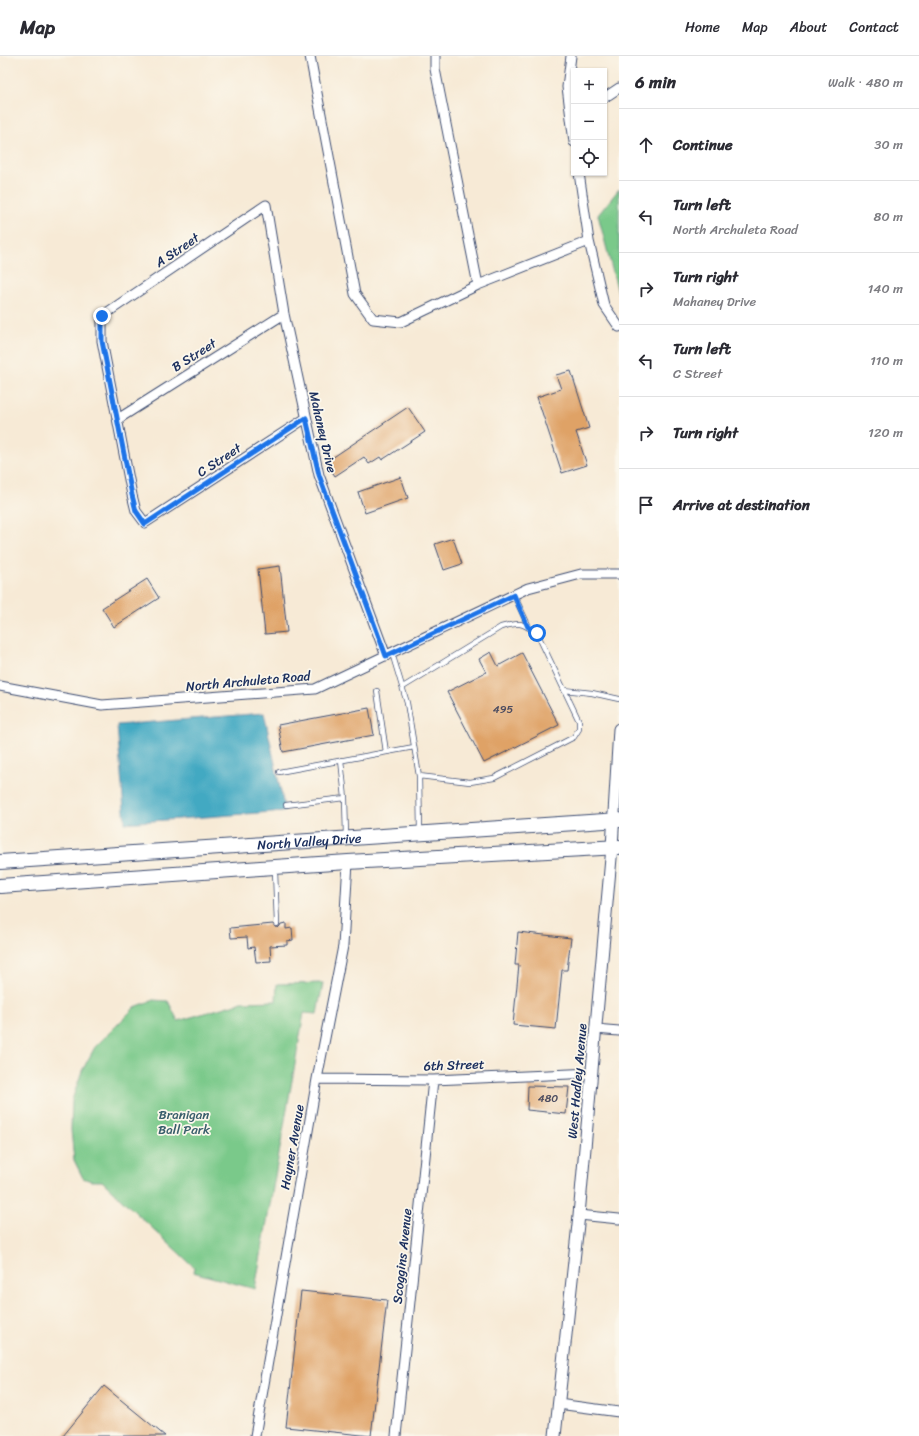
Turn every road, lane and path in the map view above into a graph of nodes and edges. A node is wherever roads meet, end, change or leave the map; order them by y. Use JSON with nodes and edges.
{"nodes":[{"id":1,"x":310,"y":56,"type":"edge"},
{"id":2,"x":435,"y":56,"type":"edge"},
{"id":3,"x":571,"y":56,"type":"edge"},
{"id":4,"x":619,"y":88,"type":"edge"},
{"id":5,"x":607,"y":96,"type":"edge"},
{"id":6,"x":571,"y":111,"type":"edge"},
{"id":7,"x":579,"y":176,"type":"edge"},
{"id":8,"x":266,"y":205,"type":"joint"},
{"id":9,"x":589,"y":241,"type":"junction"},
{"id":10,"x":478,"y":285,"type":"junction"},
{"id":11,"x":284,"y":314,"type":"junction"},
{"id":12,"x":619,"y":327,"type":"edge"},
{"id":13,"x":306,"y":418,"type":"junction"},
{"id":14,"x":118,"y":419,"type":"junction"},
{"id":15,"x":619,"y":574,"type":"edge"},
{"id":16,"x":514,"y":595,"type":"junction"},
{"id":17,"x":528,"y":627,"type":"junction"},
{"id":18,"x":389,"y":654,"type":"junction"},
{"id":19,"x":0,"y":686,"type":"edge"},
{"id":20,"x":403,"y":687,"type":"junction"},
{"id":21,"x":564,"y":690,"type":"junction"},
{"id":22,"x":377,"y":691,"type":"dead end"},
{"id":23,"x":619,"y":699,"type":"edge"},
{"id":24,"x":619,"y":729,"type":"edge"},
{"id":25,"x":618,"y":745,"type":"edge"},
{"id":26,"x":414,"y":747,"type":"junction"},
{"id":27,"x":386,"y":752,"type":"junction"},
{"id":28,"x":341,"y":760,"type":"junction"},
{"id":29,"x":279,"y":772,"type":"dead end"},
{"id":30,"x":419,"y":776,"type":"junction"},
{"id":31,"x":345,"y":798,"type":"junction"},
{"id":32,"x":286,"y":805,"type":"dead end"},
{"id":33,"x":616,"y":820,"type":"edge"},
{"id":34,"x":420,"y":833,"type":"junction"},
{"id":35,"x":346,"y":838,"type":"junction"},
{"id":36,"x":616,"y":847,"type":"edge"},
{"id":37,"x":0,"y":862,"type":"edge"},
{"id":38,"x":348,"y":862,"type":"junction"},
{"id":39,"x":275,"y":867,"type":"junction"},
{"id":40,"x":0,"y":886,"type":"edge"},
{"id":41,"x":277,"y":924,"type":"dead end"},
{"id":42,"x":596,"y":1029,"type":"junction"},
{"id":43,"x":619,"y":1031,"type":"edge"},
{"id":44,"x":592,"y":1073,"type":"junction"},
{"id":45,"x":317,"y":1079,"type":"junction"},
{"id":46,"x":433,"y":1080,"type":"junction"},
{"id":47,"x":579,"y":1214,"type":"junction"},
{"id":48,"x":619,"y":1219,"type":"edge"},
{"id":49,"x":558,"y":1404,"type":"junction"},
{"id":50,"x":619,"y":1412,"type":"edge"},
{"id":51,"x":255,"y":1436,"type":"edge"},
{"id":52,"x":396,"y":1436,"type":"edge"},
{"id":53,"x":555,"y":1436,"type":"edge"}],
"edges":[{"from":1,"to":10,"type":"street"},
{"from":2,"to":10,"type":"street"},
{"from":3,"to":6,"type":"street"},
{"from":4,"to":5,"type":"street"},
{"from":7,"to":9,"type":"street"},
{"from":8,"to":11,"type":"street","name":"Mahaney Drive"},
{"from":8,"to":14,"type":"street","name":"A Street"},
{"from":9,"to":10,"type":"street"},
{"from":9,"to":12,"type":"street"},
{"from":11,"to":13,"type":"street","name":"Mahaney Drive"},
{"from":11,"to":14,"type":"street","name":"B Street"},
{"from":13,"to":14,"type":"street","name":"C Street"},
{"from":13,"to":18,"type":"street","name":"Mahaney Drive"},
{"from":15,"to":16,"type":"street","name":"North Archuleta Road"},
{"from":16,"to":17,"type":"lane"},
{"from":16,"to":18,"type":"street","name":"North Archuleta Road"},
{"from":17,"to":20,"type":"lane"},
{"from":17,"to":21,"type":"lane"},
{"from":18,"to":19,"type":"street","name":"North Archuleta Road"},
{"from":18,"to":20,"type":"lane"},
{"from":20,"to":26,"type":"lane"},
{"from":21,"to":23,"type":"lane"},
{"from":21,"to":30,"type":"lane"},
{"from":22,"to":27,"type":"lane"},
{"from":24,"to":25,"type":"street","name":"West Hadley Avenue"},
{"from":25,"to":33,"type":"street","name":"West Hadley Avenue"},
{"from":26,"to":27,"type":"lane"},
{"from":26,"to":30,"type":"lane"},
{"from":27,"to":28,"type":"lane"},
{"from":28,"to":29,"type":"lane"},
{"from":28,"to":31,"type":"lane"},
{"from":30,"to":34,"type":"lane"},
{"from":31,"to":32,"type":"lane"},
{"from":31,"to":35,"type":"lane"},
{"from":33,"to":34,"type":"main road","name":"North Valley Drive"},
{"from":33,"to":36,"type":"street","name":"West Hadley Avenue"},
{"from":34,"to":35,"type":"main road","name":"North Valley Drive"},
{"from":35,"to":37,"type":"main road","name":"North Valley Drive"},
{"from":36,"to":38,"type":"main road","name":"North Valley Drive"},
{"from":36,"to":42,"type":"street","name":"West Hadley Avenue"},
{"from":38,"to":39,"type":"main road","name":"North Valley Drive"},
{"from":38,"to":45,"type":"street","name":"Hayner Avenue"},
{"from":39,"to":40,"type":"main road","name":"North Valley Drive"},
{"from":39,"to":41,"type":"lane"},
{"from":42,"to":43,"type":"street"},
{"from":42,"to":44,"type":"street","name":"West Hadley Avenue"},
{"from":44,"to":46,"type":"street","name":"6th Street"},
{"from":44,"to":47,"type":"street","name":"West Hadley Avenue"},
{"from":45,"to":46,"type":"street","name":"6th Street"},
{"from":45,"to":51,"type":"street","name":"Hayner Avenue"},
{"from":46,"to":52,"type":"street","name":"Scoggins Avenue"},
{"from":47,"to":48,"type":"street"},
{"from":47,"to":49,"type":"street","name":"West Hadley Avenue"},
{"from":49,"to":50,"type":"street"},
{"from":49,"to":53,"type":"street","name":"West Hadley Avenue"}]}
